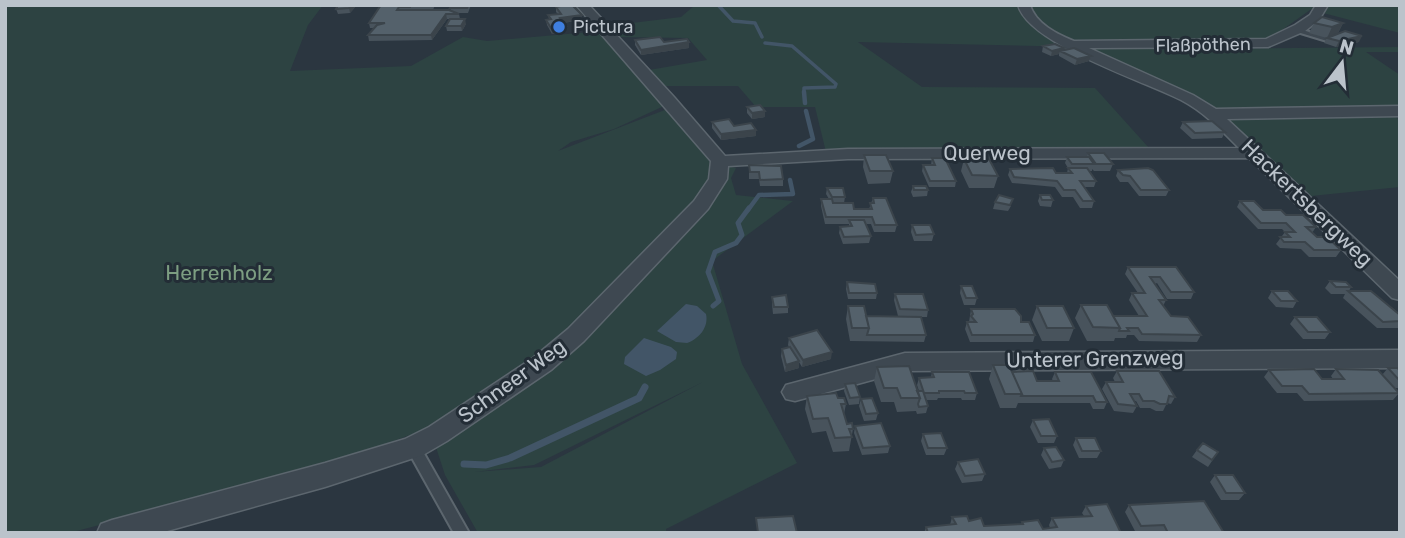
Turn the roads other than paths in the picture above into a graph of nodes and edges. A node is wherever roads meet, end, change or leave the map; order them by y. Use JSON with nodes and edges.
{"nodes":[{"id":1,"x":582,"y":5,"type":"edge"},
{"id":2,"x":1024,"y":5,"type":"edge"},
{"id":3,"x":1322,"y":5,"type":"edge"},
{"id":4,"x":1296,"y":30,"type":"junction"},
{"id":5,"x":1327,"y":39,"type":"edge"},
{"id":6,"x":1069,"y":44,"type":"junction"},
{"id":7,"x":1400,"y":111,"type":"edge"},
{"id":8,"x":1213,"y":114,"type":"junction"},
{"id":9,"x":1255,"y":153,"type":"junction"},
{"id":10,"x":720,"y":161,"type":"junction"},
{"id":11,"x":1400,"y":293,"type":"edge"},
{"id":12,"x":1400,"y":359,"type":"edge"},
{"id":13,"x":795,"y":393,"type":"dead end"},
{"id":14,"x":413,"y":447,"type":"junction"},
{"id":15,"x":112,"y":533,"type":"edge"},
{"id":16,"x":462,"y":533,"type":"edge"}],
"edges":[{"from":1,"to":10,"type":"street"},
{"from":2,"to":6,"type":"street","name":"Hackertsbergweg"},
{"from":3,"to":4,"type":"street","name":"Flaßpöthen"},
{"from":4,"to":5,"type":"lane"},
{"from":4,"to":6,"type":"street","name":"Flaßpöthen"},
{"from":6,"to":8,"type":"street","name":"Hackertsbergweg"},
{"from":7,"to":8,"type":"street","name":"Hackertsbergweg"},
{"from":8,"to":9,"type":"street","name":"Hackertsbergweg"},
{"from":9,"to":10,"type":"street","name":"Querweg"},
{"from":9,"to":11,"type":"street","name":"Hackertsbergweg"},
{"from":10,"to":14,"type":"street","name":"Schneer Weg"},
{"from":12,"to":13,"type":"street","name":"Unterer Grenzweg"},
{"from":14,"to":15,"type":"street","name":"Schneer Weg"},
{"from":14,"to":16,"type":"lane"}]}
